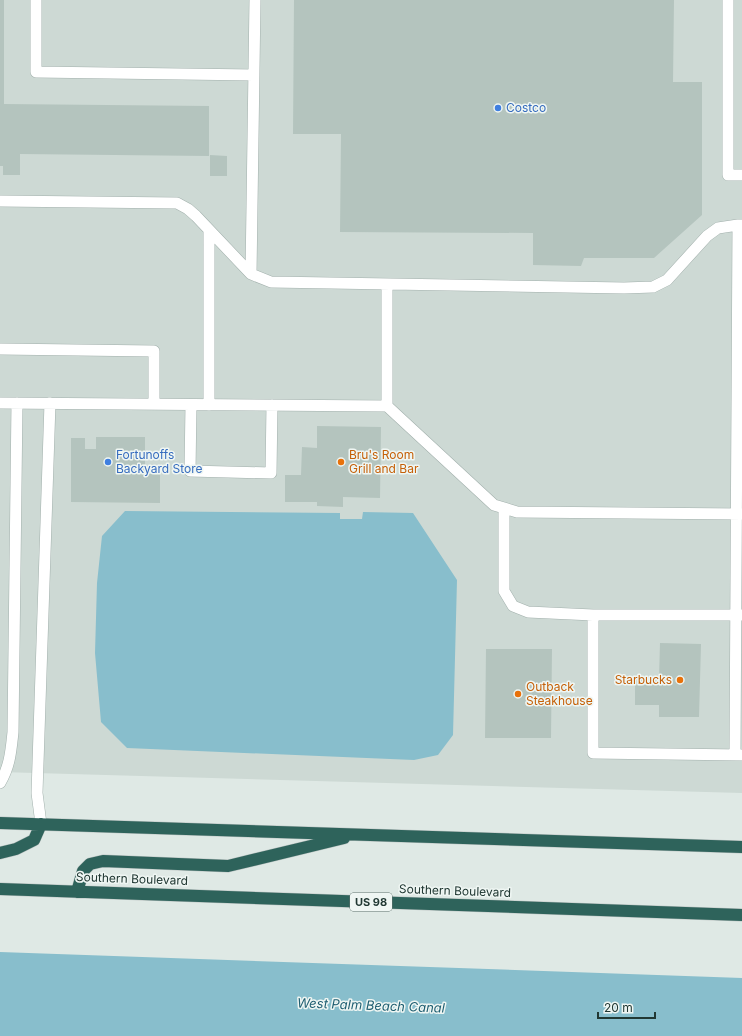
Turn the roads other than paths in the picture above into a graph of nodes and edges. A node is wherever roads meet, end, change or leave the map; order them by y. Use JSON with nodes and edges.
{"nodes":[{"id":1,"x":36,"y":0,"type":"edge"},
{"id":2,"x":255,"y":0,"type":"edge"},
{"id":3,"x":728,"y":0,"type":"edge"},
{"id":4,"x":254,"y":75,"type":"junction"},
{"id":5,"x":742,"y":175,"type":"edge"},
{"id":6,"x":0,"y":201,"type":"edge"},
{"id":7,"x":740,"y":225,"type":"edge"},
{"id":8,"x":209,"y":230,"type":"junction"},
{"id":9,"x":251,"y":274,"type":"junction"},
{"id":10,"x":387,"y":284,"type":"junction"},
{"id":11,"x":0,"y":349,"type":"edge"},
{"id":12,"x":0,"y":403,"type":"edge"},
{"id":13,"x":18,"y":403,"type":"junction"},
{"id":14,"x":50,"y":403,"type":"junction"},
{"id":15,"x":154,"y":404,"type":"junction"},
{"id":16,"x":191,"y":405,"type":"junction"},
{"id":17,"x":209,"y":405,"type":"junction"},
{"id":18,"x":272,"y":405,"type":"junction"},
{"id":19,"x":387,"y":406,"type":"junction"},
{"id":20,"x":504,"y":508,"type":"junction"},
{"id":21,"x":739,"y":514,"type":"edge"},
{"id":22,"x":593,"y":615,"type":"junction"},
{"id":23,"x":739,"y":615,"type":"edge"},
{"id":24,"x":739,"y":755,"type":"edge"},
{"id":25,"x":0,"y":783,"type":"edge"},
{"id":26,"x":0,"y":822,"type":"edge"},
{"id":27,"x":41,"y":824,"type":"junction"},
{"id":28,"x":361,"y":834,"type":"junction"},
{"id":29,"x":742,"y":847,"type":"edge"},
{"id":30,"x":0,"y":853,"type":"edge"},
{"id":31,"x":0,"y":889,"type":"edge"},
{"id":32,"x":77,"y":892,"type":"junction"},
{"id":33,"x":742,"y":915,"type":"edge"}],
"edges":[{"from":1,"to":4,"type":"lane"},
{"from":2,"to":4,"type":"lane"},
{"from":3,"to":5,"type":"lane"},
{"from":4,"to":9,"type":"lane"},
{"from":6,"to":8,"type":"lane"},
{"from":7,"to":10,"type":"lane"},
{"from":7,"to":21,"type":"lane"},
{"from":8,"to":9,"type":"lane"},
{"from":8,"to":17,"type":"lane"},
{"from":9,"to":10,"type":"lane"},
{"from":10,"to":19,"type":"lane"},
{"from":11,"to":15,"type":"lane"},
{"from":12,"to":13,"type":"lane"},
{"from":13,"to":14,"type":"lane"},
{"from":13,"to":25,"type":"lane"},
{"from":14,"to":15,"type":"lane"},
{"from":14,"to":27,"type":"lane"},
{"from":15,"to":16,"type":"lane"},
{"from":16,"to":17,"type":"lane"},
{"from":16,"to":18,"type":"lane"},
{"from":17,"to":18,"type":"lane"},
{"from":18,"to":19,"type":"lane"},
{"from":19,"to":20,"type":"lane"},
{"from":20,"to":21,"type":"lane"},
{"from":20,"to":22,"type":"lane"},
{"from":21,"to":23,"type":"lane"},
{"from":22,"to":23,"type":"lane"},
{"from":22,"to":24,"type":"lane"},
{"from":23,"to":24,"type":"lane"},
{"from":26,"to":27,"type":"highway"},
{"from":27,"to":28,"type":"highway"},
{"from":27,"to":30,"type":"highway"},
{"from":28,"to":29,"type":"highway"},
{"from":28,"to":32,"type":"highway"},
{"from":31,"to":32,"type":"highway","name":"Southern Boulevard","number":"US 98"},
{"from":32,"to":33,"type":"highway","name":"Southern Boulevard","number":"US 98"}]}
